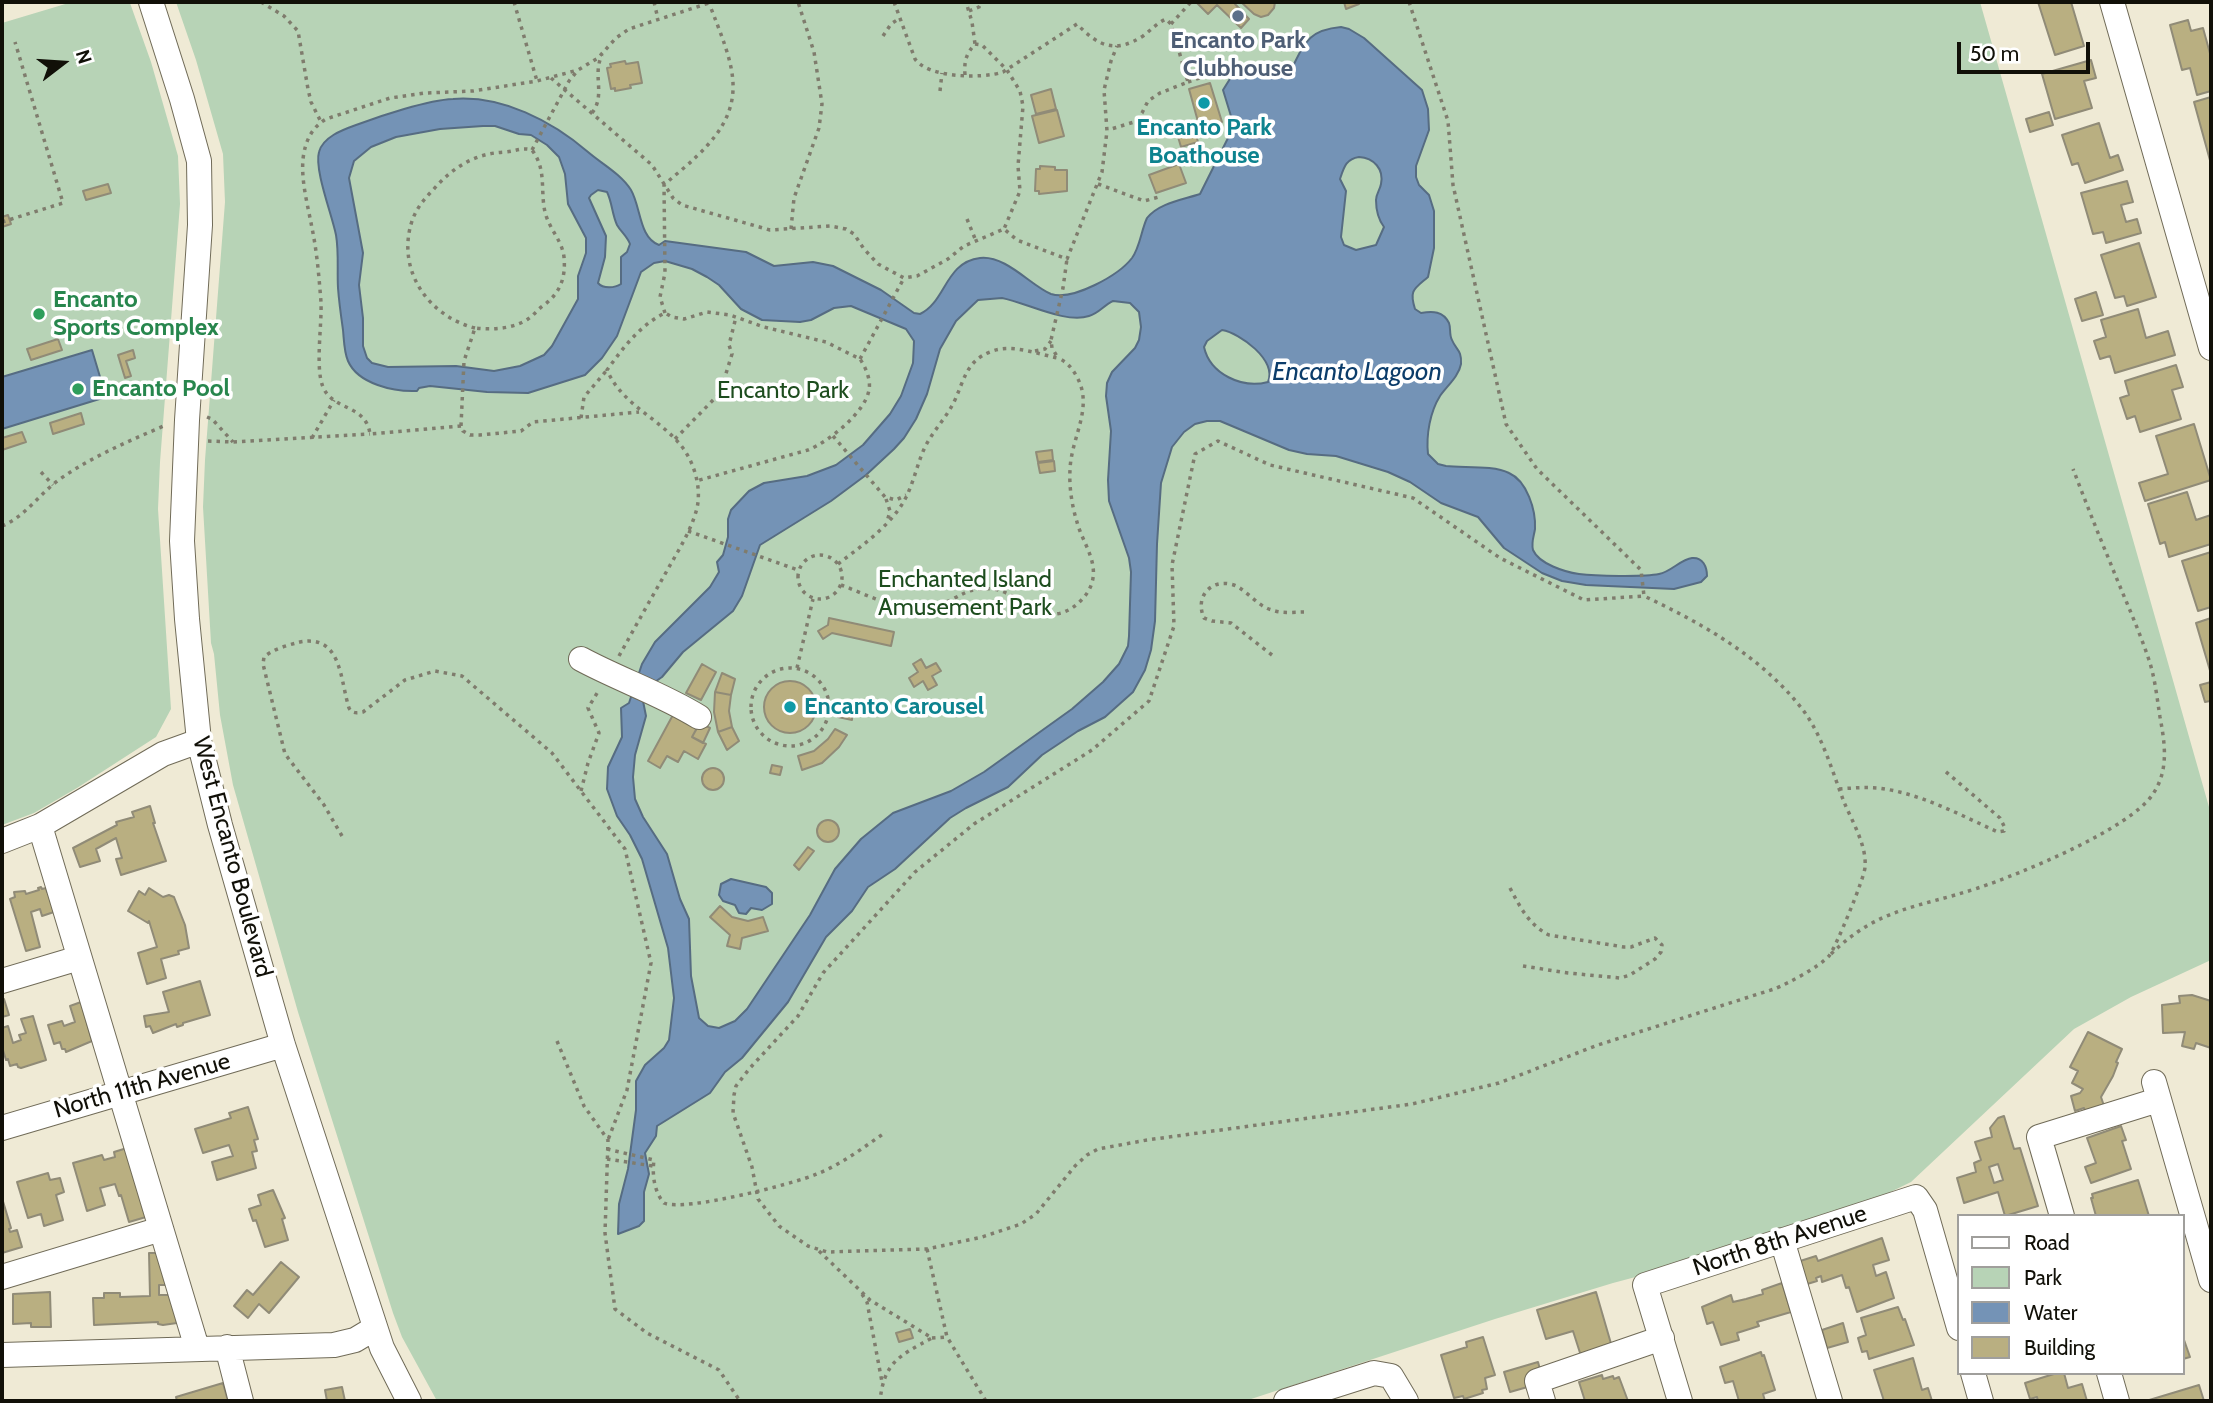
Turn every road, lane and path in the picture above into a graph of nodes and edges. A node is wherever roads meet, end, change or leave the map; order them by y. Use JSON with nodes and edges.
{"nodes":[{"id":1,"x":151,"y":2,"type":"edge"},
{"id":2,"x":261,"y":2,"type":"edge"},
{"id":3,"x":514,"y":2,"type":"edge"},
{"id":4,"x":654,"y":2,"type":"edge"},
{"id":5,"x":710,"y":2,"type":"edge"},
{"id":6,"x":798,"y":2,"type":"edge"},
{"id":7,"x":894,"y":2,"type":"edge"},
{"id":8,"x":966,"y":2,"type":"edge"},
{"id":9,"x":982,"y":2,"type":"edge"},
{"id":10,"x":1191,"y":2,"type":"edge"},
{"id":11,"x":1409,"y":2,"type":"edge"},
{"id":12,"x":2119,"y":4,"type":"edge"},
{"id":13,"x":969,"y":11,"type":"junction"},
{"id":14,"x":900,"y":18,"type":"junction"},
{"id":15,"x":658,"y":19,"type":"junction"},
{"id":16,"x":1171,"y":24,"type":"junction"},
{"id":17,"x":883,"y":36,"type":"dead end"},
{"id":18,"x":15,"y":42,"type":"dead end"},
{"id":19,"x":975,"y":44,"type":"junction"},
{"id":20,"x":1117,"y":46,"type":"junction"},
{"id":21,"x":604,"y":50,"type":"junction"},
{"id":22,"x":578,"y":70,"type":"junction"},
{"id":23,"x":1007,"y":70,"type":"junction"},
{"id":24,"x":1222,"y":70,"type":"dead end"},
{"id":25,"x":942,"y":73,"type":"junction"},
{"id":26,"x":965,"y":75,"type":"junction"},
{"id":27,"x":551,"y":78,"type":"junction"},
{"id":28,"x":537,"y":81,"type":"junction"},
{"id":29,"x":1188,"y":82,"type":"junction"},
{"id":30,"x":564,"y":89,"type":"junction"},
{"id":31,"x":940,"y":91,"type":"dead end"},
{"id":32,"x":592,"y":113,"type":"junction"},
{"id":33,"x":321,"y":122,"type":"junction"},
{"id":34,"x":1107,"y":131,"type":"junction"},
{"id":35,"x":532,"y":150,"type":"junction"},
{"id":36,"x":1098,"y":184,"type":"junction"},
{"id":37,"x":664,"y":185,"type":"junction"},
{"id":38,"x":1159,"y":197,"type":"dead end"},
{"id":39,"x":967,"y":219,"type":"dead end"},
{"id":40,"x":2,"y":222,"type":"edge"},
{"id":41,"x":791,"y":229,"type":"junction"},
{"id":42,"x":1004,"y":229,"type":"junction"},
{"id":43,"x":976,"y":241,"type":"junction"},
{"id":44,"x":1066,"y":259,"type":"junction"},
{"id":45,"x":904,"y":278,"type":"junction"},
{"id":46,"x":665,"y":313,"type":"junction"},
{"id":47,"x":736,"y":317,"type":"junction"},
{"id":48,"x":475,"y":328,"type":"junction"},
{"id":49,"x":1051,"y":340,"type":"junction"},
{"id":50,"x":2211,"y":348,"type":"edge"},
{"id":51,"x":1029,"y":352,"type":"junction"},
{"id":52,"x":860,"y":359,"type":"junction"},
{"id":53,"x":1058,"y":359,"type":"junction"},
{"id":54,"x":607,"y":370,"type":"junction"},
{"id":55,"x":334,"y":400,"type":"junction"},
{"id":56,"x":641,"y":412,"type":"junction"},
{"id":57,"x":203,"y":415,"type":"dead end"},
{"id":58,"x":581,"y":418,"type":"junction"},
{"id":59,"x":166,"y":425,"type":"dead end"},
{"id":60,"x":461,"y":426,"type":"junction"},
{"id":61,"x":370,"y":434,"type":"junction"},
{"id":62,"x":833,"y":436,"type":"junction"},
{"id":63,"x":312,"y":438,"type":"junction"},
{"id":64,"x":675,"y":439,"type":"junction"},
{"id":65,"x":186,"y":440,"type":"junction"},
{"id":66,"x":233,"y":442,"type":"junction"},
{"id":67,"x":2073,"y":468,"type":"dead end"},
{"id":68,"x":41,"y":472,"type":"dead end"},
{"id":69,"x":696,"y":481,"type":"junction"},
{"id":70,"x":53,"y":485,"type":"junction"},
{"id":71,"x":909,"y":491,"type":"junction"},
{"id":72,"x":885,"y":497,"type":"junction"},
{"id":73,"x":886,"y":525,"type":"junction"},
{"id":74,"x":2,"y":526,"type":"edge"},
{"id":75,"x":688,"y":531,"type":"junction"},
{"id":76,"x":838,"y":564,"type":"junction"},
{"id":77,"x":798,"y":570,"type":"junction"},
{"id":78,"x":841,"y":585,"type":"junction"},
{"id":79,"x":1644,"y":596,"type":"junction"},
{"id":80,"x":813,"y":598,"type":"junction"},
{"id":81,"x":1304,"y":612,"type":"dead end"},
{"id":82,"x":1272,"y":655,"type":"dead end"},
{"id":83,"x":581,"y":659,"type":"dead end"},
{"id":84,"x":797,"y":669,"type":"junction"},
{"id":85,"x":613,"y":676,"type":"junction"},
{"id":86,"x":699,"y":717,"type":"dead end"},
{"id":87,"x":199,"y":741,"type":"junction"},
{"id":88,"x":1945,"y":771,"type":"dead end"},
{"id":89,"x":1839,"y":789,"type":"junction"},
{"id":90,"x":581,"y":791,"type":"junction"},
{"id":91,"x":40,"y":826,"type":"junction"},
{"id":92,"x":342,"y":836,"type":"dead end"},
{"id":93,"x":2,"y":841,"type":"edge"},
{"id":94,"x":1510,"y":888,"type":"dead end"},
{"id":95,"x":1829,"y":955,"type":"junction"},
{"id":96,"x":79,"y":958,"type":"junction"},
{"id":97,"x":1523,"y":966,"type":"dead end"},
{"id":98,"x":2,"y":981,"type":"edge"},
{"id":99,"x":557,"y":1041,"type":"dead end"},
{"id":100,"x":283,"y":1045,"type":"junction"},
{"id":101,"x":121,"y":1092,"type":"junction"},
{"id":102,"x":2,"y":1128,"type":"edge"},
{"id":103,"x":886,"y":1132,"type":"dead end"},
{"id":104,"x":608,"y":1140,"type":"junction"},
{"id":105,"x":607,"y":1149,"type":"junction"},
{"id":106,"x":607,"y":1159,"type":"junction"},
{"id":107,"x":653,"y":1166,"type":"junction"},
{"id":108,"x":756,"y":1191,"type":"junction"},
{"id":109,"x":2061,"y":1214,"type":"edge"},
{"id":110,"x":161,"y":1229,"type":"junction"},
{"id":111,"x":1782,"y":1241,"type":"junction"},
{"id":112,"x":817,"y":1250,"type":"junction"},
{"id":113,"x":927,"y":1250,"type":"junction"},
{"id":114,"x":2,"y":1277,"type":"edge"},
{"id":115,"x":2211,"y":1280,"type":"edge"},
{"id":116,"x":857,"y":1287,"type":"junction"},
{"id":117,"x":1958,"y":1325,"type":"edge"},
{"id":118,"x":375,"y":1328,"type":"junction"},
{"id":119,"x":947,"y":1337,"type":"junction"},
{"id":120,"x":932,"y":1338,"type":"junction"},
{"id":121,"x":1662,"y":1338,"type":"junction"},
{"id":122,"x":227,"y":1347,"type":"junction"},
{"id":123,"x":197,"y":1348,"type":"junction"},
{"id":124,"x":2,"y":1355,"type":"edge"},
{"id":125,"x":1973,"y":1375,"type":"edge"},
{"id":126,"x":2110,"y":1375,"type":"edge"},
{"id":127,"x":881,"y":1386,"type":"junction"},
{"id":128,"x":241,"y":1401,"type":"edge"},
{"id":129,"x":410,"y":1401,"type":"edge"},
{"id":130,"x":740,"y":1401,"type":"edge"},
{"id":131,"x":880,"y":1401,"type":"edge"},
{"id":132,"x":986,"y":1401,"type":"edge"},
{"id":133,"x":1286,"y":1401,"type":"edge"},
{"id":134,"x":1406,"y":1401,"type":"edge"},
{"id":135,"x":1543,"y":1401,"type":"edge"},
{"id":136,"x":1680,"y":1401,"type":"edge"},
{"id":137,"x":1830,"y":1401,"type":"edge"},
{"id":138,"x":1981,"y":1401,"type":"edge"},
{"id":139,"x":2117,"y":1401,"type":"edge"}],
"edges":[{"from":1,"to":65,"type":"street","name":"West Encanto Boulevard"},
{"from":2,"to":33,"type":"path"},
{"from":3,"to":28,"type":"path"},
{"from":4,"to":15,"type":"path"},
{"from":5,"to":15,"type":"path"},
{"from":5,"to":37,"type":"path"},
{"from":6,"to":41,"type":"path"},
{"from":7,"to":14,"type":"path"},
{"from":8,"to":13,"type":"path"},
{"from":9,"to":13,"type":"path"},
{"from":10,"to":16,"type":"path"},
{"from":11,"to":79,"type":"path"},
{"from":12,"to":50,"type":"street"},
{"from":13,"to":19,"type":"path"},
{"from":14,"to":17,"type":"path"},
{"from":14,"to":25,"type":"path"},
{"from":15,"to":21,"type":"path"},
{"from":16,"to":20,"type":"path"},
{"from":16,"to":29,"type":"path"},
{"from":18,"to":40,"type":"path"},
{"from":19,"to":23,"type":"path"},
{"from":19,"to":26,"type":"path"},
{"from":20,"to":23,"type":"path"},
{"from":20,"to":34,"type":"path"},
{"from":21,"to":22,"type":"path"},
{"from":21,"to":32,"type":"path"},
{"from":22,"to":27,"type":"path"},
{"from":22,"to":30,"type":"path"},
{"from":23,"to":26,"type":"path"},
{"from":23,"to":42,"type":"path"},
{"from":24,"to":29,"type":"path"},
{"from":25,"to":26,"type":"path"},
{"from":25,"to":31,"type":"path"},
{"from":27,"to":28,"type":"path"},
{"from":27,"to":30,"type":"path"},
{"from":28,"to":33,"type":"path"},
{"from":29,"to":34,"type":"path"},
{"from":30,"to":32,"type":"path"},
{"from":30,"to":35,"type":"path"},
{"from":32,"to":37,"type":"path"},
{"from":33,"to":55,"type":"path"},
{"from":34,"to":36,"type":"path"},
{"from":35,"to":48,"type":"path"},
{"from":35,"to":48,"type":"path"},
{"from":36,"to":38,"type":"path"},
{"from":36,"to":44,"type":"path"},
{"from":37,"to":41,"type":"path"},
{"from":37,"to":46,"type":"path"},
{"from":39,"to":43,"type":"path"},
{"from":41,"to":45,"type":"path"},
{"from":42,"to":43,"type":"path"},
{"from":42,"to":44,"type":"path"},
{"from":43,"to":45,"type":"path"},
{"from":44,"to":49,"type":"path"},
{"from":45,"to":52,"type":"path"},
{"from":46,"to":47,"type":"path"},
{"from":46,"to":54,"type":"path"},
{"from":47,"to":52,"type":"path"},
{"from":47,"to":64,"type":"path"},
{"from":48,"to":60,"type":"path"},
{"from":49,"to":51,"type":"path"},
{"from":49,"to":53,"type":"path"},
{"from":51,"to":53,"type":"path"},
{"from":51,"to":71,"type":"path"},
{"from":52,"to":62,"type":"path"},
{"from":53,"to":78,"type":"path"},
{"from":54,"to":56,"type":"path"},
{"from":54,"to":58,"type":"path"},
{"from":55,"to":61,"type":"path"},
{"from":55,"to":63,"type":"path"},
{"from":56,"to":58,"type":"path"},
{"from":56,"to":64,"type":"path"},
{"from":57,"to":66,"type":"path"},
{"from":58,"to":60,"type":"path"},
{"from":59,"to":70,"type":"path"},
{"from":60,"to":61,"type":"path"},
{"from":61,"to":63,"type":"path"},
{"from":62,"to":69,"type":"path"},
{"from":62,"to":72,"type":"path"},
{"from":63,"to":66,"type":"path"},
{"from":64,"to":69,"type":"path"},
{"from":65,"to":66,"type":"path"},
{"from":65,"to":87,"type":"street","name":"West Encanto Boulevard"},
{"from":67,"to":95,"type":"path"},
{"from":68,"to":70,"type":"path"},
{"from":69,"to":75,"type":"path"},
{"from":70,"to":74,"type":"path"},
{"from":71,"to":72,"type":"path"},
{"from":71,"to":73,"type":"path"},
{"from":72,"to":73,"type":"path"},
{"from":73,"to":76,"type":"path"},
{"from":75,"to":77,"type":"path"},
{"from":75,"to":85,"type":"path"},
{"from":76,"to":77,"type":"path"},
{"from":76,"to":78,"type":"path"},
{"from":77,"to":80,"type":"path"},
{"from":78,"to":80,"type":"path"},
{"from":79,"to":89,"type":"path"},
{"from":79,"to":108,"type":"path"},
{"from":80,"to":84,"type":"path"},
{"from":81,"to":82,"type":"path"},
{"from":83,"to":85,"type":"street"},
{"from":84,"to":84,"type":"path"},
{"from":85,"to":86,"type":"street"},
{"from":85,"to":90,"type":"path"},
{"from":87,"to":91,"type":"street"},
{"from":87,"to":100,"type":"street","name":"West Encanto Boulevard"},
{"from":88,"to":89,"type":"path"},
{"from":89,"to":95,"type":"path"},
{"from":90,"to":92,"type":"path"},
{"from":90,"to":104,"type":"path"},
{"from":91,"to":93,"type":"street"},
{"from":91,"to":96,"type":"street"},
{"from":94,"to":97,"type":"path"},
{"from":95,"to":113,"type":"path"},
{"from":96,"to":98,"type":"street"},
{"from":96,"to":101,"type":"street"},
{"from":99,"to":104,"type":"path"},
{"from":100,"to":101,"type":"street","name":"North 11th Avenue"},
{"from":100,"to":118,"type":"street","name":"West Encanto Boulevard"},
{"from":101,"to":102,"type":"street","name":"North 11th Avenue"},
{"from":101,"to":110,"type":"street"},
{"from":103,"to":108,"type":"path"},
{"from":104,"to":105,"type":"path"},
{"from":105,"to":106,"type":"path"},
{"from":105,"to":107,"type":"path"},
{"from":106,"to":107,"type":"path"},
{"from":106,"to":130,"type":"path"},
{"from":107,"to":108,"type":"path"},
{"from":108,"to":112,"type":"path"},
{"from":109,"to":115,"type":"street"},
{"from":110,"to":114,"type":"street"},
{"from":110,"to":123,"type":"street"},
{"from":111,"to":117,"type":"street","name":"North 8th Avenue"},
{"from":111,"to":121,"type":"street","name":"North 8th Avenue"},
{"from":111,"to":137,"type":"street"},
{"from":112,"to":113,"type":"path"},
{"from":112,"to":116,"type":"path"},
{"from":113,"to":119,"type":"path"},
{"from":116,"to":120,"type":"path"},
{"from":116,"to":127,"type":"path"},
{"from":118,"to":122,"type":"street"},
{"from":118,"to":129,"type":"street","name":"West Encanto Boulevard"},
{"from":119,"to":120,"type":"path"},
{"from":119,"to":132,"type":"path"},
{"from":120,"to":127,"type":"path"},
{"from":121,"to":135,"type":"street"},
{"from":121,"to":136,"type":"street"},
{"from":122,"to":123,"type":"street"},
{"from":122,"to":128,"type":"street"},
{"from":123,"to":124,"type":"street"},
{"from":125,"to":138,"type":"street"},
{"from":126,"to":139,"type":"street"},
{"from":127,"to":131,"type":"path"},
{"from":133,"to":134,"type":"street"}]}
